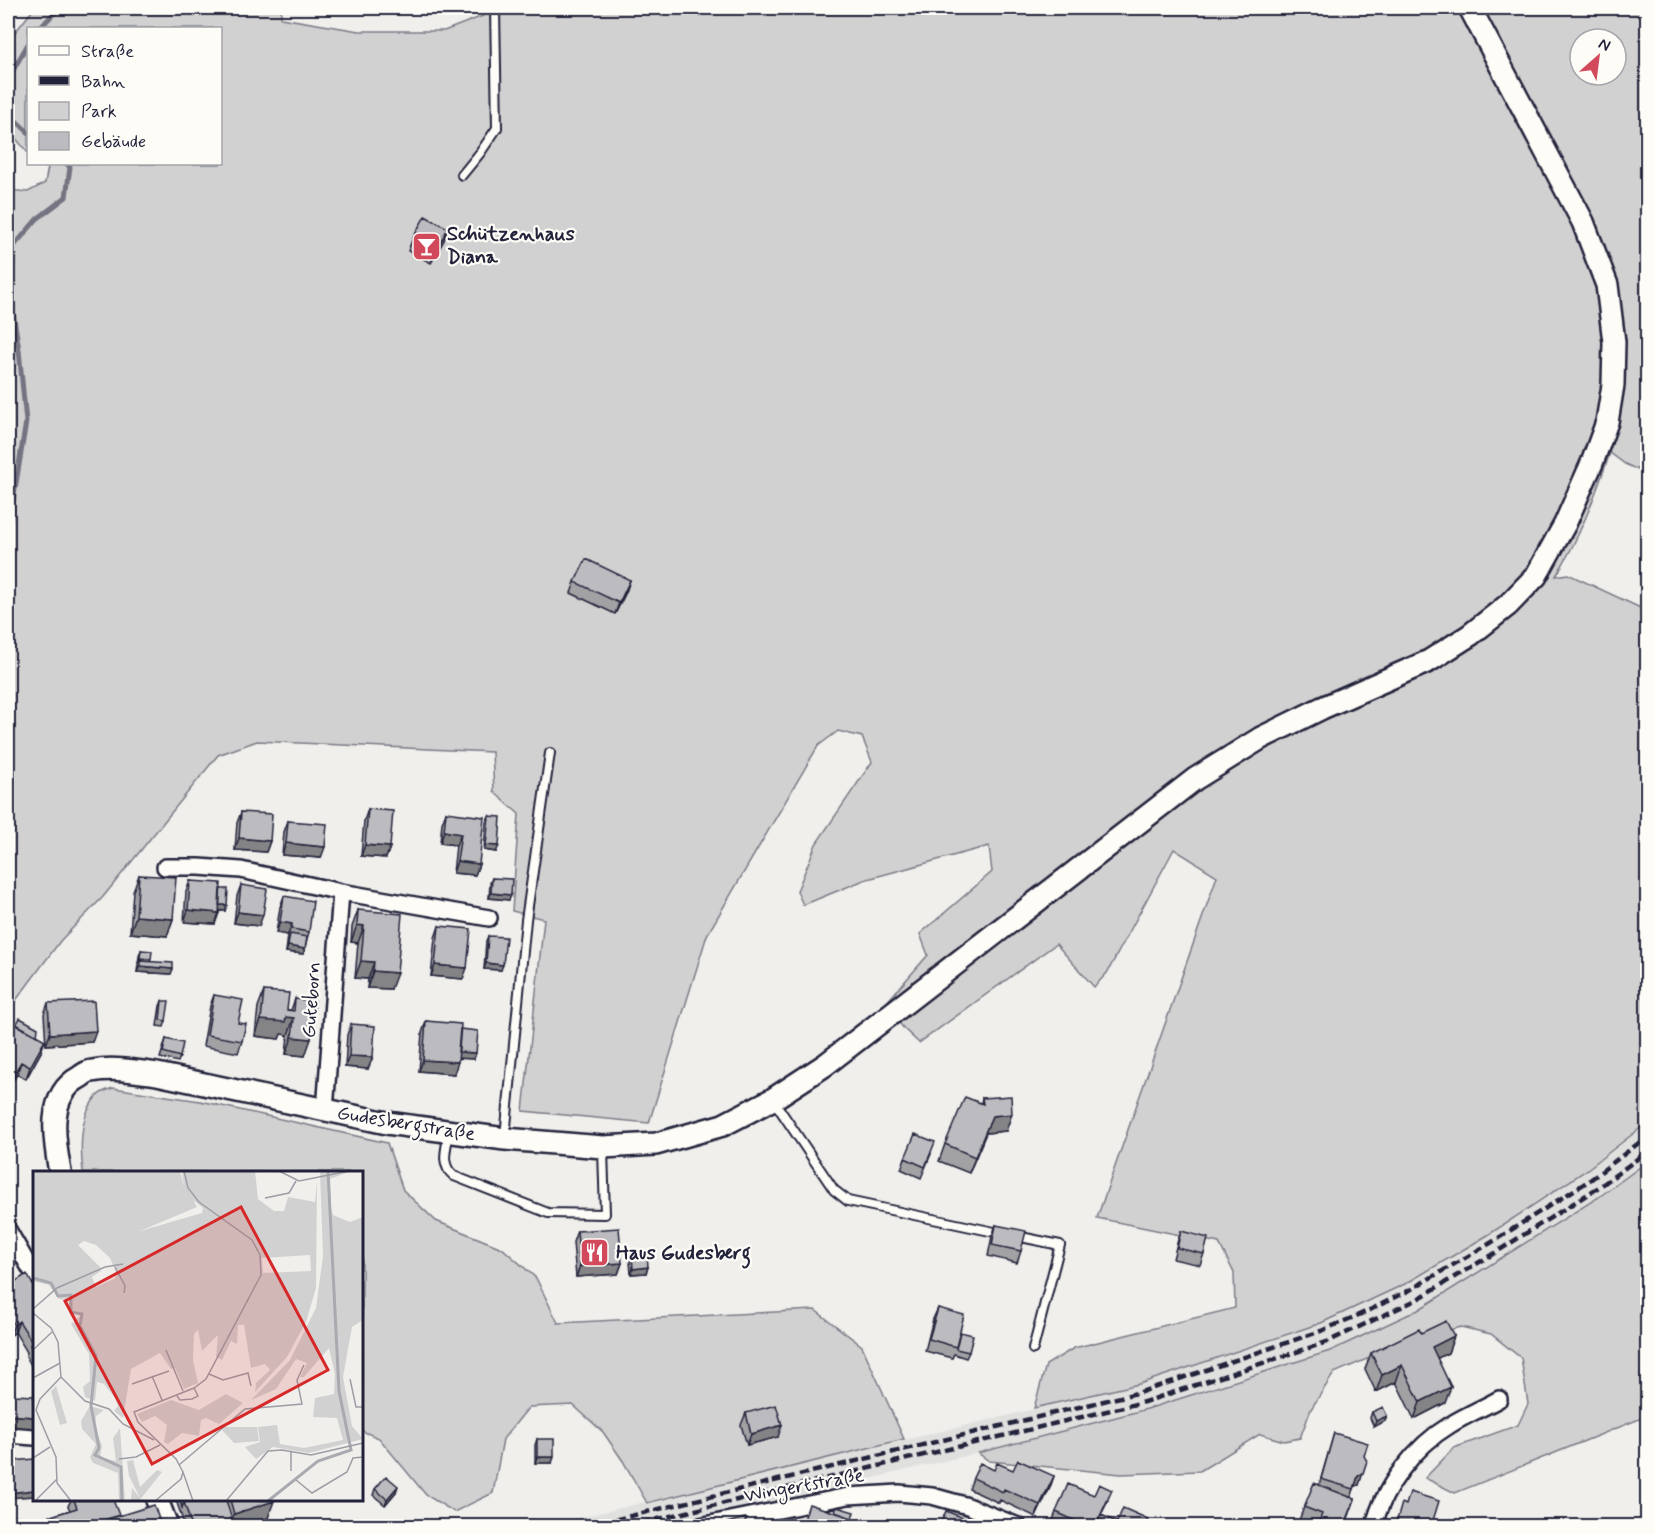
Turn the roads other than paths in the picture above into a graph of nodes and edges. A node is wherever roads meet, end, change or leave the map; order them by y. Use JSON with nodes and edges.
{"nodes":[{"id":1,"x":495,"y":8,"type":"edge"},
{"id":2,"x":1470,"y":8,"type":"edge"},
{"id":3,"x":462,"y":175,"type":"dead end"},
{"id":4,"x":550,"y":753,"type":"dead end"},
{"id":5,"x":165,"y":867,"type":"dead end"},
{"id":6,"x":341,"y":892,"type":"junction"},
{"id":7,"x":489,"y":918,"type":"dead end"},
{"id":8,"x":773,"y":1099,"type":"junction"},
{"id":9,"x":325,"y":1111,"type":"junction"},
{"id":10,"x":449,"y":1132,"type":"junction"},
{"id":11,"x":505,"y":1139,"type":"junction"},
{"id":12,"x":603,"y":1147,"type":"junction"},
{"id":13,"x":60,"y":1171,"type":"edge"},
{"id":14,"x":8,"y":1230,"type":"edge"},
{"id":15,"x":33,"y":1273,"type":"edge"},
{"id":16,"x":1033,"y":1349,"type":"dead end"},
{"id":17,"x":1499,"y":1399,"type":"dead end"},
{"id":18,"x":8,"y":1435,"type":"edge"},
{"id":19,"x":33,"y":1437,"type":"edge"},
{"id":20,"x":157,"y":1501,"type":"edge"},
{"id":21,"x":167,"y":1527,"type":"edge"},
{"id":22,"x":700,"y":1527,"type":"edge"},
{"id":23,"x":1018,"y":1527,"type":"edge"},
{"id":24,"x":1374,"y":1527,"type":"edge"}],
"edges":[{"from":1,"to":3,"type":"lane"},
{"from":2,"to":8,"type":"main road","name":"Gudesbergstraße"},
{"from":4,"to":11,"type":"lane"},
{"from":5,"to":6,"type":"street"},
{"from":6,"to":7,"type":"street"},
{"from":6,"to":9,"type":"street","name":"Guteborn"},
{"from":8,"to":12,"type":"main road","name":"Gudesbergstraße"},
{"from":8,"to":16,"type":"lane"},
{"from":9,"to":10,"type":"main road","name":"Gudesbergstraße"},
{"from":9,"to":13,"type":"main road","name":"Gudesbergstraße"},
{"from":10,"to":11,"type":"main road","name":"Gudesbergstraße"},
{"from":10,"to":12,"type":"lane"},
{"from":11,"to":12,"type":"main road","name":"Gudesbergstraße"},
{"from":14,"to":15,"type":"street"},
{"from":17,"to":24,"type":"street"},
{"from":18,"to":19,"type":"street"},
{"from":20,"to":21,"type":"main road"},
{"from":22,"to":23,"type":"street","name":"Wingertstraße"}]}
